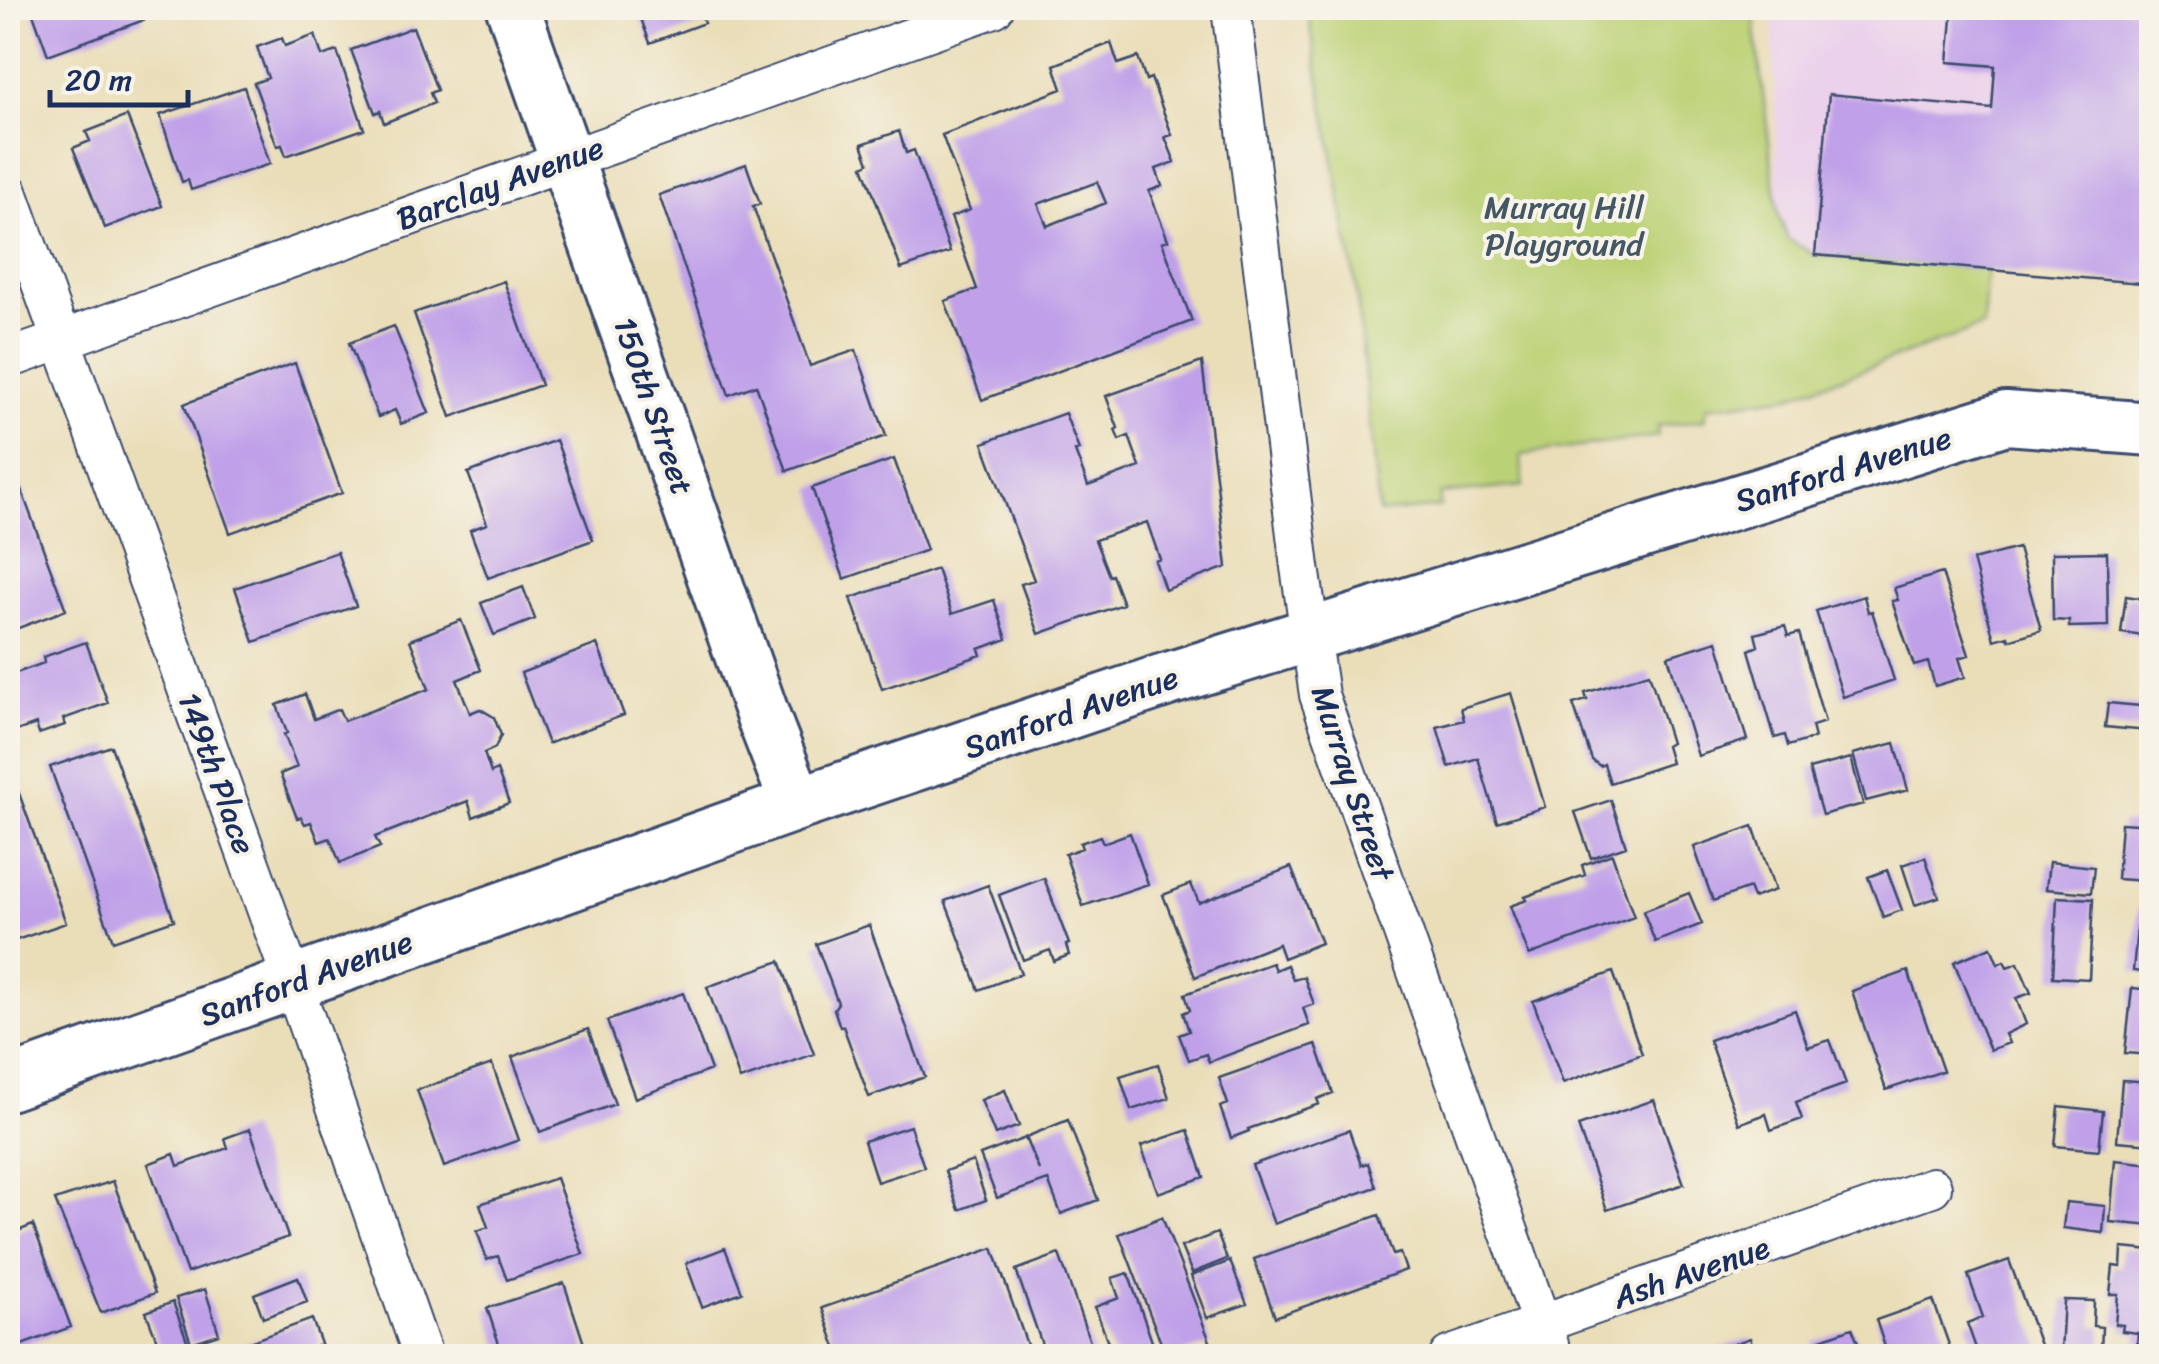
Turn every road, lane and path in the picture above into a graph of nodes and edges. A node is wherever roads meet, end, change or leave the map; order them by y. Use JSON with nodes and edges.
{"nodes":[{"id":1,"x":514,"y":8,"type":"edge"},
{"id":2,"x":994,"y":8,"type":"edge"},
{"id":3,"x":1231,"y":8,"type":"edge"},
{"id":4,"x":568,"y":158,"type":"junction"},
{"id":5,"x":8,"y":192,"type":"edge"},
{"id":6,"x":60,"y":341,"type":"junction"},
{"id":7,"x":8,"y":359,"type":"edge"},
{"id":8,"x":2152,"y":429,"type":"edge"},
{"id":9,"x":1310,"y":634,"type":"junction"},
{"id":10,"x":797,"y":804,"type":"junction"},
{"id":11,"x":293,"y":984,"type":"junction"},
{"id":12,"x":8,"y":1084,"type":"edge"},
{"id":13,"x":1932,"y":1188,"type":"dead end"},
{"id":14,"x":1547,"y":1340,"type":"edge"},
{"id":15,"x":423,"y":1356,"type":"edge"},
{"id":16,"x":1449,"y":1356,"type":"edge"}],
"edges":[{"from":1,"to":4,"type":"street","name":"150th Street"},
{"from":2,"to":4,"type":"street","name":"Barclay Avenue"},
{"from":3,"to":9,"type":"street","name":"Murray Street"},
{"from":4,"to":6,"type":"street","name":"Barclay Avenue"},
{"from":4,"to":10,"type":"street","name":"150th Street"},
{"from":5,"to":6,"type":"street","name":"149th Place"},
{"from":6,"to":7,"type":"street","name":"Barclay Avenue"},
{"from":6,"to":11,"type":"street","name":"149th Place"},
{"from":8,"to":9,"type":"street","name":"Sanford Avenue"},
{"from":9,"to":10,"type":"street","name":"Sanford Avenue"},
{"from":9,"to":14,"type":"street","name":"Murray Street"},
{"from":10,"to":11,"type":"street","name":"Sanford Avenue"},
{"from":11,"to":12,"type":"street","name":"Sanford Avenue"},
{"from":11,"to":15,"type":"street","name":"149th Place"},
{"from":13,"to":14,"type":"street","name":"Ash Avenue"},
{"from":14,"to":16,"type":"street","name":"Ash Avenue"}]}
